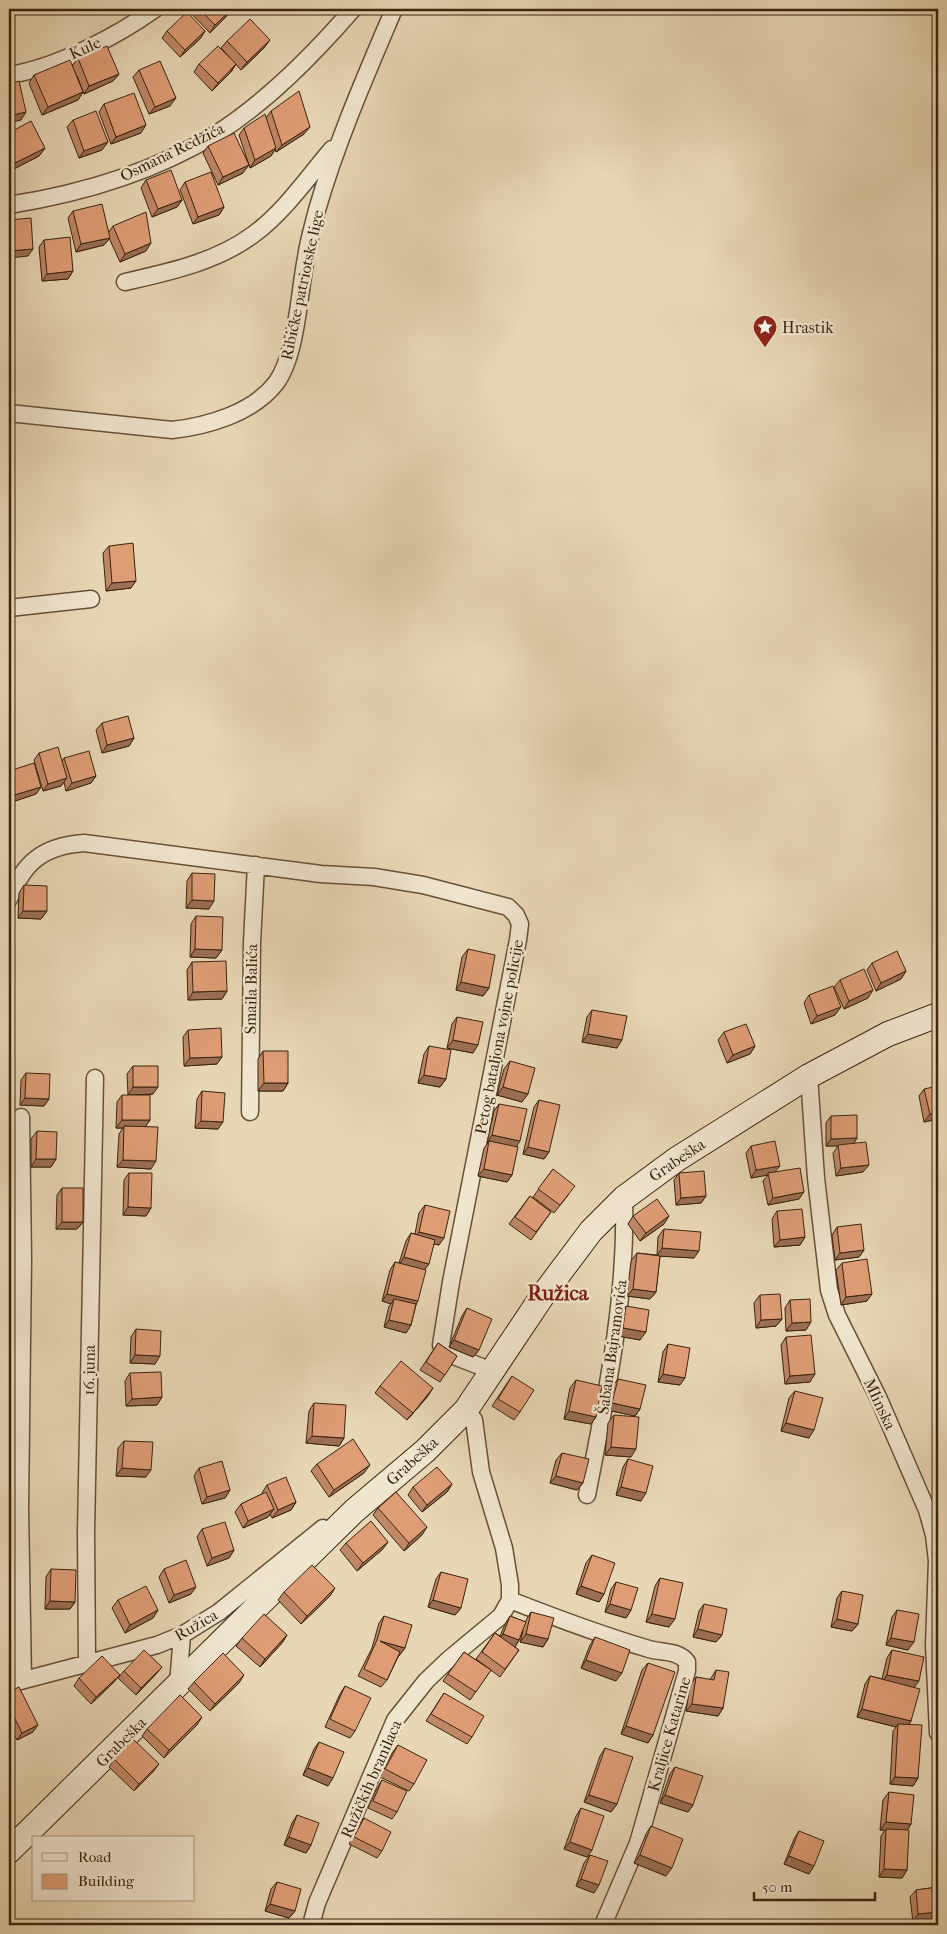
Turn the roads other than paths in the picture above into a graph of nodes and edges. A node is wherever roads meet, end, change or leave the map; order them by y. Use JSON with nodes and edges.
{"nodes":[{"id":1,"x":155,"y":9,"type":"edge"},
{"id":2,"x":353,"y":9,"type":"edge"},
{"id":3,"x":394,"y":9,"type":"edge"},
{"id":4,"x":9,"y":75,"type":"edge"},
{"id":5,"x":337,"y":144,"type":"junction"},
{"id":6,"x":9,"y":206,"type":"edge"},
{"id":7,"x":125,"y":282,"type":"dead end"},
{"id":8,"x":9,"y":413,"type":"edge"},
{"id":9,"x":91,"y":599,"type":"dead end"},
{"id":10,"x":9,"y":608,"type":"edge"},
{"id":11,"x":256,"y":866,"type":"junction"},
{"id":12,"x":9,"y":899,"type":"edge"},
{"id":13,"x":938,"y":1015,"type":"edge"},
{"id":14,"x":810,"y":1076,"type":"junction"},
{"id":15,"x":96,"y":1078,"type":"dead end"},
{"id":16,"x":250,"y":1112,"type":"dead end"},
{"id":17,"x":21,"y":1118,"type":"dead end"},
{"id":18,"x":624,"y":1198,"type":"junction"},
{"id":19,"x":16,"y":1259,"type":"edge"},
{"id":20,"x":492,"y":1371,"type":"junction"},
{"id":21,"x":466,"y":1410,"type":"junction"},
{"id":22,"x":587,"y":1495,"type":"dead end"},
{"id":23,"x":354,"y":1511,"type":"junction"},
{"id":24,"x":510,"y":1600,"type":"junction"},
{"id":25,"x":182,"y":1635,"type":"junction"},
{"id":26,"x":87,"y":1662,"type":"junction"},
{"id":27,"x":16,"y":1682,"type":"edge"},
{"id":28,"x":178,"y":1684,"type":"junction"},
{"id":29,"x":938,"y":1733,"type":"edge"},
{"id":30,"x":9,"y":1851,"type":"edge"},
{"id":31,"x":311,"y":1925,"type":"edge"},
{"id":32,"x":603,"y":1925,"type":"edge"}],
"edges":[{"from":1,"to":4,"type":"street","name":"Kule"},
{"from":2,"to":6,"type":"street","name":"Osmana Redžića"},
{"from":3,"to":5,"type":"street","name":"Ribićke patriotske lige"},
{"from":5,"to":7,"type":"street"},
{"from":5,"to":8,"type":"street","name":"Ribićke patriotske lige"},
{"from":9,"to":10,"type":"street"},
{"from":11,"to":12,"type":"street","name":"Petog bataljona vojne policije"},
{"from":11,"to":16,"type":"street","name":"Smaila Balića"},
{"from":11,"to":20,"type":"street","name":"Petog bataljona vojne policije"},
{"from":13,"to":14,"type":"street","name":"Grabeška"},
{"from":14,"to":18,"type":"street","name":"Grabeška"},
{"from":14,"to":29,"type":"street","name":"Mlinska"},
{"from":15,"to":26,"type":"street","name":"16. juna"},
{"from":17,"to":19,"type":"street"},
{"from":18,"to":20,"type":"street","name":"Grabeška"},
{"from":18,"to":22,"type":"street","name":"Šabana Bajramovića"},
{"from":19,"to":27,"type":"street"},
{"from":20,"to":21,"type":"street","name":"Grabeška"},
{"from":21,"to":23,"type":"street","name":"Grabeška"},
{"from":21,"to":24,"type":"street"},
{"from":23,"to":25,"type":"street","name":"Ružica"},
{"from":23,"to":28,"type":"street","name":"Grabeška"},
{"from":24,"to":31,"type":"street","name":"Ružičkih branilaca"},
{"from":24,"to":32,"type":"street","name":"Kraljice Katarine"},
{"from":25,"to":26,"type":"street","name":"Ružica"},
{"from":25,"to":28,"type":"street"},
{"from":26,"to":27,"type":"street","name":"Ružica"},
{"from":28,"to":30,"type":"street","name":"Grabeška"}]}
